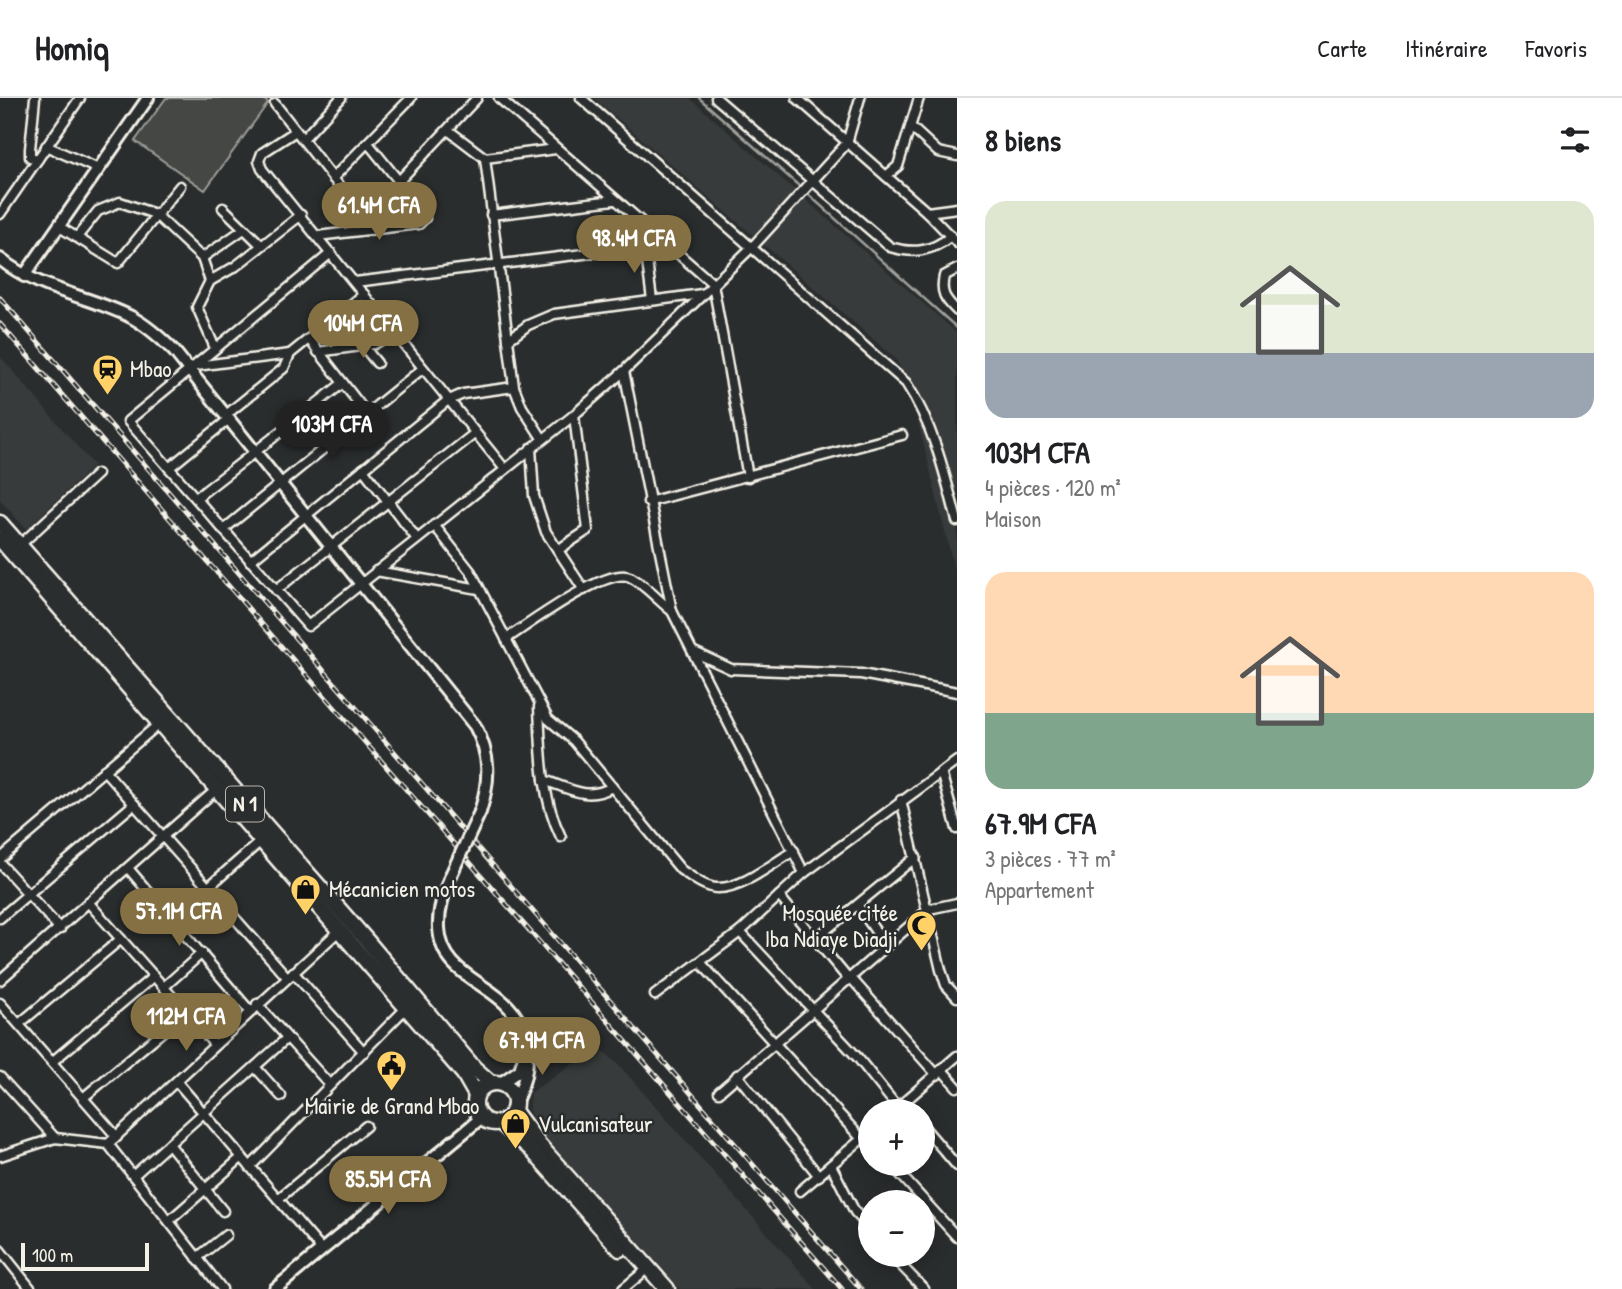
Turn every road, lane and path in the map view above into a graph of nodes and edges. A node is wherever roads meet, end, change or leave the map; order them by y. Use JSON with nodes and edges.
{"nodes":[{"id":1,"x":35,"y":98,"type":"edge"},
{"id":2,"x":80,"y":98,"type":"edge"},
{"id":3,"x":148,"y":98,"type":"edge"},
{"id":4,"x":341,"y":98,"type":"edge"},
{"id":5,"x":411,"y":98,"type":"edge"},
{"id":6,"x":477,"y":98,"type":"edge"},
{"id":7,"x":499,"y":98,"type":"edge"},
{"id":8,"x":581,"y":98,"type":"edge"},
{"id":9,"x":860,"y":98,"type":"edge"},
{"id":10,"x":919,"y":98,"type":"edge"},
{"id":11,"x":799,"y":99,"type":"edge"},
{"id":12,"x":721,"y":100,"type":"edge"},
{"id":13,"x":275,"y":104,"type":"dead end"},
{"id":14,"x":911,"y":127,"type":"junction"},
{"id":15,"x":447,"y":130,"type":"junction"},
{"id":16,"x":296,"y":131,"type":"junction"},
{"id":17,"x":303,"y":139,"type":"junction"},
{"id":18,"x":368,"y":143,"type":"junction"},
{"id":19,"x":847,"y":143,"type":"junction"},
{"id":20,"x":46,"y":146,"type":"junction"},
{"id":21,"x":556,"y":149,"type":"junction"},
{"id":22,"x":956,"y":154,"type":"edge"},
{"id":23,"x":485,"y":158,"type":"junction"},
{"id":24,"x":38,"y":159,"type":"junction"},
{"id":25,"x":96,"y":168,"type":"junction"},
{"id":26,"x":886,"y":176,"type":"junction"},
{"id":27,"x":334,"y":178,"type":"junction"},
{"id":28,"x":398,"y":181,"type":"junction"},
{"id":29,"x":813,"y":182,"type":"junction"},
{"id":30,"x":180,"y":186,"type":"dead end"},
{"id":31,"x":614,"y":200,"type":"junction"},
{"id":32,"x":223,"y":208,"type":"dead end"},
{"id":33,"x":957,"y":208,"type":"edge"},
{"id":34,"x":927,"y":212,"type":"junction"},
{"id":35,"x":0,"y":214,"type":"edge"},
{"id":36,"x":155,"y":214,"type":"junction"},
{"id":37,"x":301,"y":215,"type":"junction"},
{"id":38,"x":491,"y":215,"type":"junction"},
{"id":39,"x":58,"y":226,"type":"junction"},
{"id":40,"x":372,"y":228,"type":"junction"},
{"id":41,"x":244,"y":229,"type":"junction"},
{"id":42,"x":317,"y":236,"type":"junction"},
{"id":43,"x":77,"y":237,"type":"junction"},
{"id":44,"x":954,"y":240,"type":"edge"},
{"id":45,"x":260,"y":244,"type":"junction"},
{"id":46,"x":665,"y":244,"type":"junction"},
{"id":47,"x":645,"y":246,"type":"junction"},
{"id":48,"x":753,"y":246,"type":"junction"},
{"id":49,"x":331,"y":253,"type":"junction"},
{"id":50,"x":202,"y":258,"type":"junction"},
{"id":51,"x":0,"y":259,"type":"edge"},
{"id":52,"x":497,"y":265,"type":"junction"},
{"id":53,"x":957,"y":269,"type":"edge"},
{"id":54,"x":24,"y":276,"type":"junction"},
{"id":55,"x":209,"y":281,"type":"junction"},
{"id":56,"x":355,"y":282,"type":"junction"},
{"id":57,"x":713,"y":284,"type":"junction"},
{"id":58,"x":364,"y":294,"type":"junction"},
{"id":59,"x":702,"y":295,"type":"junction"},
{"id":60,"x":652,"y":300,"type":"junction"},
{"id":61,"x":957,"y":311,"type":"edge"},
{"id":62,"x":394,"y":333,"type":"junction"},
{"id":63,"x":309,"y":339,"type":"junction"},
{"id":64,"x":508,"y":340,"type":"junction"},
{"id":65,"x":363,"y":346,"type":"junction"},
{"id":66,"x":215,"y":348,"type":"junction"},
{"id":67,"x":318,"y":352,"type":"junction"},
{"id":68,"x":290,"y":354,"type":"junction"},
{"id":69,"x":377,"y":363,"type":"dead end"},
{"id":70,"x":192,"y":368,"type":"junction"},
{"id":71,"x":422,"y":369,"type":"junction"},
{"id":72,"x":624,"y":372,"type":"junction"},
{"id":73,"x":343,"y":383,"type":"junction"},
{"id":74,"x":514,"y":387,"type":"junction"},
{"id":75,"x":447,"y":401,"type":"junction"},
{"id":76,"x":367,"y":414,"type":"junction"},
{"id":77,"x":574,"y":415,"type":"junction"},
{"id":78,"x":228,"y":417,"type":"junction"},
{"id":79,"x":474,"y":434,"type":"junction"},
{"id":80,"x":902,"y":435,"type":"dead end"},
{"id":81,"x":542,"y":438,"type":"junction"},
{"id":82,"x":531,"y":448,"type":"junction"},
{"id":83,"x":255,"y":452,"type":"junction"},
{"id":84,"x":169,"y":468,"type":"junction"},
{"id":85,"x":504,"y":468,"type":"junction"},
{"id":86,"x":363,"y":469,"type":"junction"},
{"id":87,"x":97,"y":474,"type":"dead end"},
{"id":88,"x":748,"y":477,"type":"junction"},
{"id":89,"x":281,"y":484,"type":"junction"},
{"id":90,"x":195,"y":498,"type":"junction"},
{"id":91,"x":389,"y":502,"type":"junction"},
{"id":92,"x":648,"y":502,"type":"junction"},
{"id":93,"x":306,"y":516,"type":"junction"},
{"id":94,"x":957,"y":521,"type":"edge"},
{"id":95,"x":0,"y":523,"type":"edge"},
{"id":96,"x":434,"y":525,"type":"junction"},
{"id":97,"x":223,"y":530,"type":"junction"},
{"id":98,"x":0,"y":539,"type":"edge"},
{"id":99,"x":417,"y":539,"type":"junction"},
{"id":100,"x":20,"y":545,"type":"junction"},
{"id":101,"x":332,"y":549,"type":"junction"},
{"id":102,"x":558,"y":550,"type":"junction"},
{"id":103,"x":250,"y":561,"type":"junction"},
{"id":104,"x":376,"y":571,"type":"junction"},
{"id":105,"x":360,"y":584,"type":"junction"},
{"id":106,"x":479,"y":589,"type":"junction"},
{"id":107,"x":276,"y":590,"type":"junction"},
{"id":108,"x":584,"y":590,"type":"junction"},
{"id":109,"x":672,"y":611,"type":"junction"},
{"id":110,"x":506,"y":639,"type":"junction"},
{"id":111,"x":694,"y":652,"type":"junction"},
{"id":112,"x":725,"y":668,"type":"junction"},
{"id":113,"x":706,"y":675,"type":"junction"},
{"id":114,"x":957,"y":692,"type":"edge"},
{"id":115,"x":539,"y":704,"type":"junction"},
{"id":116,"x":160,"y":722,"type":"junction"},
{"id":117,"x":957,"y":761,"type":"edge"},
{"id":118,"x":104,"y":770,"type":"junction"},
{"id":119,"x":941,"y":772,"type":"junction"},
{"id":120,"x":544,"y":780,"type":"junction"},
{"id":121,"x":612,"y":786,"type":"junction"},
{"id":122,"x":218,"y":788,"type":"junction"},
{"id":123,"x":901,"y":800,"type":"junction"},
{"id":124,"x":134,"y":804,"type":"junction"},
{"id":125,"x":957,"y":829,"type":"edge"},
{"id":126,"x":163,"y":837,"type":"junction"},
{"id":127,"x":561,"y":837,"type":"dead end"},
{"id":128,"x":263,"y":840,"type":"junction"},
{"id":129,"x":793,"y":851,"type":"junction"},
{"id":130,"x":916,"y":856,"type":"junction"},
{"id":131,"x":0,"y":861,"type":"edge"},
{"id":132,"x":128,"y":868,"type":"junction"},
{"id":133,"x":804,"y":873,"type":"junction"},
{"id":134,"x":207,"y":887,"type":"junction"},
{"id":135,"x":29,"y":893,"type":"junction"},
{"id":136,"x":779,"y":896,"type":"junction"},
{"id":137,"x":88,"y":902,"type":"junction"},
{"id":138,"x":957,"y":902,"type":"edge"},
{"id":139,"x":858,"y":906,"type":"junction"},
{"id":140,"x":929,"y":909,"type":"junction"},
{"id":141,"x":0,"y":918,"type":"edge"},
{"id":142,"x":172,"y":919,"type":"junction"},
{"id":143,"x":60,"y":929,"type":"junction"},
{"id":144,"x":341,"y":929,"type":"junction"},
{"id":145,"x":740,"y":932,"type":"junction"},
{"id":146,"x":121,"y":939,"type":"junction"},
{"id":147,"x":815,"y":939,"type":"junction"},
{"id":148,"x":886,"y":946,"type":"junction"},
{"id":149,"x":202,"y":953,"type":"junction"},
{"id":150,"x":701,"y":962,"type":"junction"},
{"id":151,"x":290,"y":974,"type":"junction"},
{"id":152,"x":154,"y":976,"type":"junction"},
{"id":153,"x":850,"y":979,"type":"junction"},
{"id":154,"x":0,"y":980,"type":"edge"},
{"id":155,"x":164,"y":987,"type":"junction"},
{"id":156,"x":655,"y":995,"type":"dead end"},
{"id":157,"x":957,"y":997,"type":"edge"},
{"id":158,"x":0,"y":1003,"type":"edge"},
{"id":159,"x":257,"y":1004,"type":"junction"},
{"id":160,"x":407,"y":1007,"type":"junction"},
{"id":161,"x":813,"y":1010,"type":"junction"},
{"id":162,"x":250,"y":1011,"type":"junction"},
{"id":163,"x":186,"y":1012,"type":"junction"},
{"id":164,"x":19,"y":1024,"type":"junction"},
{"id":165,"x":288,"y":1038,"type":"junction"},
{"id":166,"x":776,"y":1043,"type":"junction"},
{"id":167,"x":215,"y":1045,"type":"junction"},
{"id":168,"x":527,"y":1047,"type":"junction"},
{"id":169,"x":364,"y":1052,"type":"junction"},
{"id":170,"x":957,"y":1056,"type":"edge"},
{"id":171,"x":52,"y":1062,"type":"junction"},
{"id":172,"x":255,"y":1067,"type":"junction"},
{"id":173,"x":940,"y":1072,"type":"junction"},
{"id":174,"x":737,"y":1075,"type":"junction"},
{"id":175,"x":0,"y":1077,"type":"edge"},
{"id":176,"x":177,"y":1082,"type":"junction"},
{"id":177,"x":496,"y":1083,"type":"junction"},
{"id":178,"x":330,"y":1085,"type":"junction"},
{"id":179,"x":957,"y":1087,"type":"edge"},
{"id":180,"x":719,"y":1092,"type":"dead end"},
{"id":181,"x":281,"y":1096,"type":"dead end"},
{"id":182,"x":476,"y":1096,"type":"junction"},
{"id":183,"x":83,"y":1098,"type":"junction"},
{"id":184,"x":891,"y":1099,"type":"edge"},
{"id":185,"x":908,"y":1099,"type":"edge"},
{"id":186,"x":515,"y":1106,"type":"junction"},
{"id":187,"x":204,"y":1112,"type":"junction"},
{"id":188,"x":481,"y":1118,"type":"junction"},
{"id":189,"x":501,"y":1123,"type":"junction"},
{"id":190,"x":366,"y":1126,"type":"dead end"},
{"id":191,"x":858,"y":1127,"type":"edge"},
{"id":192,"x":117,"y":1137,"type":"junction"},
{"id":193,"x":55,"y":1139,"type":"junction"},
{"id":194,"x":935,"y":1140,"type":"edge"},
{"id":195,"x":858,"y":1143,"type":"edge"},
{"id":196,"x":108,"y":1144,"type":"junction"},
{"id":197,"x":169,"y":1144,"type":"junction"},
{"id":198,"x":1,"y":1153,"type":"edge"},
{"id":199,"x":242,"y":1157,"type":"junction"},
{"id":200,"x":831,"y":1165,"type":"junction"},
{"id":201,"x":957,"y":1166,"type":"edge"},
{"id":202,"x":250,"y":1167,"type":"junction"},
{"id":203,"x":133,"y":1176,"type":"junction"},
{"id":204,"x":818,"y":1176,"type":"junction"},
{"id":205,"x":902,"y":1176,"type":"edge"},
{"id":206,"x":205,"y":1189,"type":"junction"},
{"id":207,"x":800,"y":1191,"type":"dead end"},
{"id":208,"x":278,"y":1199,"type":"junction"},
{"id":209,"x":223,"y":1211,"type":"dead end"},
{"id":210,"x":858,"y":1215,"type":"edge"},
{"id":211,"x":169,"y":1221,"type":"junction"},
{"id":212,"x":226,"y":1236,"type":"dead end"},
{"id":213,"x":957,"y":1237,"type":"edge"},
{"id":214,"x":0,"y":1250,"type":"edge"},
{"id":215,"x":322,"y":1250,"type":"junction"},
{"id":216,"x":197,"y":1258,"type":"junction"},
{"id":217,"x":903,"y":1267,"type":"edge"},
{"id":218,"x":642,"y":1274,"type":"junction"},
{"id":219,"x":31,"y":1289,"type":"edge"},
{"id":220,"x":222,"y":1289,"type":"edge"},
{"id":221,"x":275,"y":1289,"type":"edge"},
{"id":222,"x":623,"y":1289,"type":"edge"},
{"id":223,"x":654,"y":1289,"type":"edge"},
{"id":224,"x":667,"y":1289,"type":"edge"},
{"id":225,"x":924,"y":1289,"type":"edge"}],
"edges":[{"from":1,"to":24,"type":"street"},
{"from":2,"to":20,"type":"street"},
{"from":3,"to":25,"type":"street"},
{"from":4,"to":17,"type":"street"},
{"from":5,"to":18,"type":"street"},
{"from":6,"to":15,"type":"street"},
{"from":7,"to":21,"type":"street"},
{"from":8,"to":48,"type":"street"},
{"from":9,"to":19,"type":"street"},
{"from":10,"to":14,"type":"street"},
{"from":11,"to":19,"type":"street"},
{"from":12,"to":29,"type":"street"},
{"from":13,"to":16,"type":"street"},
{"from":14,"to":22,"type":"street"},
{"from":14,"to":26,"type":"street"},
{"from":15,"to":23,"type":"street"},
{"from":15,"to":28,"type":"street"},
{"from":16,"to":17,"type":"street"},
{"from":16,"to":37,"type":"street"},
{"from":17,"to":27,"type":"street"},
{"from":18,"to":27,"type":"street"},
{"from":18,"to":28,"type":"street"},
{"from":19,"to":26,"type":"street"},
{"from":19,"to":29,"type":"street"},
{"from":20,"to":24,"type":"street"},
{"from":20,"to":25,"type":"street"},
{"from":21,"to":23,"type":"street"},
{"from":21,"to":31,"type":"street"},
{"from":23,"to":38,"type":"street"},
{"from":24,"to":35,"type":"street"},
{"from":25,"to":39,"type":"street"},
{"from":26,"to":34,"type":"street"},
{"from":27,"to":40,"type":"street"},
{"from":28,"to":40,"type":"street"},
{"from":29,"to":44,"type":"street"},
{"from":29,"to":48,"type":"street"},
{"from":30,"to":36,"type":"street"},
{"from":31,"to":38,"type":"street"},
{"from":31,"to":46,"type":"street"},
{"from":32,"to":41,"type":"street"},
{"from":33,"to":34,"type":"street"},
{"from":34,"to":44,"type":"street"},
{"from":36,"to":43,"type":"street"},
{"from":36,"to":43,"type":"street"},
{"from":36,"to":50,"type":"street"},
{"from":37,"to":42,"type":"street"},
{"from":37,"to":45,"type":"street"},
{"from":38,"to":52,"type":"street"},
{"from":39,"to":43,"type":"street"},
{"from":39,"to":54,"type":"street"},
{"from":40,"to":42,"type":"street"},
{"from":41,"to":45,"type":"street"},
{"from":41,"to":50,"type":"street"},
{"from":42,"to":49,"type":"street"},
{"from":45,"to":55,"type":"street"},
{"from":46,"to":47,"type":"street"},
{"from":46,"to":57,"type":"street"},
{"from":47,"to":52,"type":"street"},
{"from":47,"to":60,"type":"street"},
{"from":48,"to":57,"type":"street"},
{"from":48,"to":94,"type":"street"},
{"from":49,"to":56,"type":"street"},
{"from":49,"to":66,"type":"street"},
{"from":50,"to":55,"type":"street"},
{"from":51,"to":54,"type":"street"},
{"from":52,"to":56,"type":"street"},
{"from":52,"to":64,"type":"street"},
{"from":53,"to":61,"type":"street"},
{"from":54,"to":70,"type":"street"},
{"from":55,"to":66,"type":"street"},
{"from":56,"to":58,"type":"street"},
{"from":57,"to":59,"type":"street"},
{"from":57,"to":88,"type":"street"},
{"from":58,"to":62,"type":"street"},
{"from":58,"to":63,"type":"street"},
{"from":59,"to":60,"type":"street"},
{"from":59,"to":72,"type":"street"},
{"from":60,"to":64,"type":"street"},
{"from":62,"to":65,"type":"street"},
{"from":62,"to":71,"type":"street"},
{"from":63,"to":67,"type":"street"},
{"from":63,"to":68,"type":"street"},
{"from":64,"to":74,"type":"street"},
{"from":65,"to":67,"type":"street"},
{"from":65,"to":69,"type":"street"},
{"from":66,"to":70,"type":"street"},
{"from":67,"to":73,"type":"street"},
{"from":68,"to":70,"type":"street"},
{"from":68,"to":78,"type":"street"},
{"from":70,"to":78,"type":"street"},
{"from":70,"to":84,"type":"street"},
{"from":71,"to":75,"type":"street"},
{"from":71,"to":76,"type":"street"},
{"from":72,"to":77,"type":"street"},
{"from":72,"to":92,"type":"street"},
{"from":73,"to":76,"type":"street"},
{"from":73,"to":83,"type":"street"},
{"from":74,"to":75,"type":"street"},
{"from":74,"to":81,"type":"street"},
{"from":75,"to":79,"type":"street"},
{"from":75,"to":86,"type":"street"},
{"from":76,"to":89,"type":"street"},
{"from":77,"to":81,"type":"street"},
{"from":77,"to":102,"type":"street"},
{"from":78,"to":83,"type":"street"},
{"from":78,"to":84,"type":"street"},
{"from":79,"to":85,"type":"street"},
{"from":79,"to":91,"type":"street"},
{"from":80,"to":88,"type":"street"},
{"from":81,"to":82,"type":"street"},
{"from":82,"to":85,"type":"street"},
{"from":82,"to":102,"type":"street"},
{"from":83,"to":89,"type":"street"},
{"from":83,"to":90,"type":"street"},
{"from":84,"to":90,"type":"street"},
{"from":85,"to":96,"type":"street"},
{"from":86,"to":91,"type":"street"},
{"from":86,"to":93,"type":"street"},
{"from":87,"to":100,"type":"street"},
{"from":88,"to":92,"type":"street"},
{"from":89,"to":93,"type":"street"},
{"from":89,"to":97,"type":"street"},
{"from":90,"to":97,"type":"street"},
{"from":91,"to":99,"type":"street"},
{"from":91,"to":101,"type":"street"},
{"from":92,"to":109,"type":"street"},
{"from":93,"to":101,"type":"street"},
{"from":93,"to":103,"type":"street"},
{"from":95,"to":100,"type":"highway","number":"N 1"},
{"from":96,"to":99,"type":"street"},
{"from":96,"to":106,"type":"street"},
{"from":97,"to":103,"type":"street"},
{"from":98,"to":116,"type":"highway","number":"N 1"},
{"from":99,"to":104,"type":"street"},
{"from":100,"to":177,"type":"highway","number":"N 1"},
{"from":101,"to":105,"type":"street"},
{"from":101,"to":107,"type":"street"},
{"from":102,"to":108,"type":"street"},
{"from":103,"to":107,"type":"street"},
{"from":104,"to":105,"type":"street"},
{"from":104,"to":106,"type":"street"},
{"from":105,"to":107,"type":"street"},
{"from":105,"to":168,"type":"street","bridge":true},
{"from":106,"to":110,"type":"street"},
{"from":108,"to":109,"type":"street"},
{"from":108,"to":110,"type":"street"},
{"from":109,"to":111,"type":"street"},
{"from":110,"to":115,"type":"street"},
{"from":111,"to":112,"type":"street"},
{"from":111,"to":113,"type":"street"},
{"from":112,"to":113,"type":"street"},
{"from":112,"to":114,"type":"street"},
{"from":113,"to":129,"type":"street"},
{"from":115,"to":120,"type":"street"},
{"from":115,"to":121,"type":"street"},
{"from":116,"to":118,"type":"street"},
{"from":116,"to":122,"type":"highway","number":"N 1"},
{"from":117,"to":119,"type":"street"},
{"from":118,"to":124,"type":"street"},
{"from":118,"to":131,"type":"street"},
{"from":119,"to":123,"type":"street"},
{"from":119,"to":125,"type":"street"},
{"from":120,"to":121,"type":"street"},
{"from":120,"to":127,"type":"street"},
{"from":121,"to":129,"type":"street"},
{"from":122,"to":126,"type":"street"},
{"from":122,"to":128,"type":"highway","number":"N 1"},
{"from":123,"to":130,"type":"street"},
{"from":123,"to":133,"type":"street"},
{"from":124,"to":126,"type":"street"},
{"from":124,"to":135,"type":"street"},
{"from":126,"to":132,"type":"street"},
{"from":126,"to":134,"type":"street"},
{"from":128,"to":134,"type":"street"},
{"from":128,"to":144,"type":"highway","number":"N 1"},
{"from":129,"to":133,"type":"street"},
{"from":130,"to":139,"type":"street"},
{"from":130,"to":140,"type":"street"},
{"from":131,"to":135,"type":"street"},
{"from":132,"to":137,"type":"street"},
{"from":132,"to":142,"type":"street"},
{"from":133,"to":136,"type":"street"},
{"from":134,"to":142,"type":"street"},
{"from":134,"to":151,"type":"street"},
{"from":135,"to":141,"type":"street"},
{"from":135,"to":143,"type":"street"},
{"from":136,"to":145,"type":"street"},
{"from":136,"to":147,"type":"street"},
{"from":137,"to":143,"type":"street"},
{"from":137,"to":146,"type":"street"},
{"from":138,"to":140,"type":"street"},
{"from":139,"to":147,"type":"street"},
{"from":139,"to":148,"type":"street"},
{"from":140,"to":148,"type":"street"},
{"from":140,"to":157,"type":"street"},
{"from":142,"to":149,"type":"street"},
{"from":143,"to":154,"type":"street"},
{"from":144,"to":151,"type":"street"},
{"from":144,"to":160,"type":"highway","number":"N 1"},
{"from":145,"to":150,"type":"street"},
{"from":145,"to":161,"type":"street"},
{"from":146,"to":152,"type":"street"},
{"from":146,"to":164,"type":"street"},
{"from":147,"to":153,"type":"street"},
{"from":148,"to":153,"type":"street"},
{"from":149,"to":155,"type":"street"},
{"from":149,"to":162,"type":"street"},
{"from":150,"to":156,"type":"street"},
{"from":150,"to":166,"type":"street"},
{"from":151,"to":159,"type":"street"},
{"from":151,"to":169,"type":"street"},
{"from":152,"to":155,"type":"street"},
{"from":152,"to":171,"type":"street"},
{"from":153,"to":161,"type":"street"},
{"from":153,"to":173,"type":"street"},
{"from":155,"to":163,"type":"street"},
{"from":158,"to":164,"type":"street"},
{"from":159,"to":162,"type":"street"},
{"from":159,"to":165,"type":"street"},
{"from":160,"to":169,"type":"street"},
{"from":160,"to":182,"type":"highway","number":"N 1"},
{"from":161,"to":166,"type":"street"},
{"from":161,"to":184,"type":"street"},
{"from":162,"to":167,"type":"street"},
{"from":163,"to":167,"type":"street"},
{"from":163,"to":183,"type":"street"},
{"from":164,"to":171,"type":"street"},
{"from":165,"to":172,"type":"street"},
{"from":165,"to":178,"type":"street"},
{"from":166,"to":174,"type":"street"},
{"from":166,"to":191,"type":"street"},
{"from":167,"to":176,"type":"street"},
{"from":168,"to":177,"type":"street"},
{"from":168,"to":186,"type":"street"},
{"from":169,"to":178,"type":"street"},
{"from":170,"to":173,"type":"street"},
{"from":171,"to":183,"type":"street"},
{"from":172,"to":181,"type":"street"},
{"from":172,"to":187,"type":"street"},
{"from":173,"to":179,"type":"street"},
{"from":173,"to":185,"type":"street"},
{"from":174,"to":180,"type":"street"},
{"from":174,"to":204,"type":"street"},
{"from":175,"to":193,"type":"street"},
{"from":176,"to":187,"type":"street"},
{"from":176,"to":192,"type":"street"},
{"from":177,"to":182,"type":"highway"},
{"from":177,"to":186,"type":"highway","number":"N 1"},
{"from":178,"to":202,"type":"street"},
{"from":182,"to":188,"type":"highway","number":"N 1"},
{"from":183,"to":192,"type":"street"},
{"from":186,"to":189,"type":"highway"},
{"from":186,"to":224,"type":"highway","number":"N 1"},
{"from":187,"to":197,"type":"street"},
{"from":187,"to":199,"type":"street"},
{"from":188,"to":189,"type":"highway"},
{"from":188,"to":215,"type":"street"},
{"from":189,"to":218,"type":"highway"},
{"from":190,"to":208,"type":"street"},
{"from":192,"to":196,"type":"street"},
{"from":193,"to":196,"type":"street"},
{"from":193,"to":198,"type":"street"},
{"from":194,"to":201,"type":"street"},
{"from":195,"to":200,"type":"street"},
{"from":196,"to":203,"type":"street"},
{"from":197,"to":203,"type":"street"},
{"from":197,"to":206,"type":"street"},
{"from":199,"to":202,"type":"street"},
{"from":199,"to":206,"type":"street"},
{"from":200,"to":204,"type":"street"},
{"from":200,"to":210,"type":"street"},
{"from":202,"to":208,"type":"street"},
{"from":203,"to":211,"type":"street"},
{"from":204,"to":207,"type":"street"},
{"from":205,"to":213,"type":"street"},
{"from":206,"to":209,"type":"street"},
{"from":206,"to":211,"type":"street"},
{"from":208,"to":215,"type":"street"},
{"from":211,"to":216,"type":"street"},
{"from":212,"to":216,"type":"street"},
{"from":214,"to":219,"type":"street"},
{"from":215,"to":221,"type":"street"},
{"from":216,"to":220,"type":"street"},
{"from":217,"to":225,"type":"street"},
{"from":218,"to":222,"type":"street"},
{"from":218,"to":223,"type":"highway"}]}
